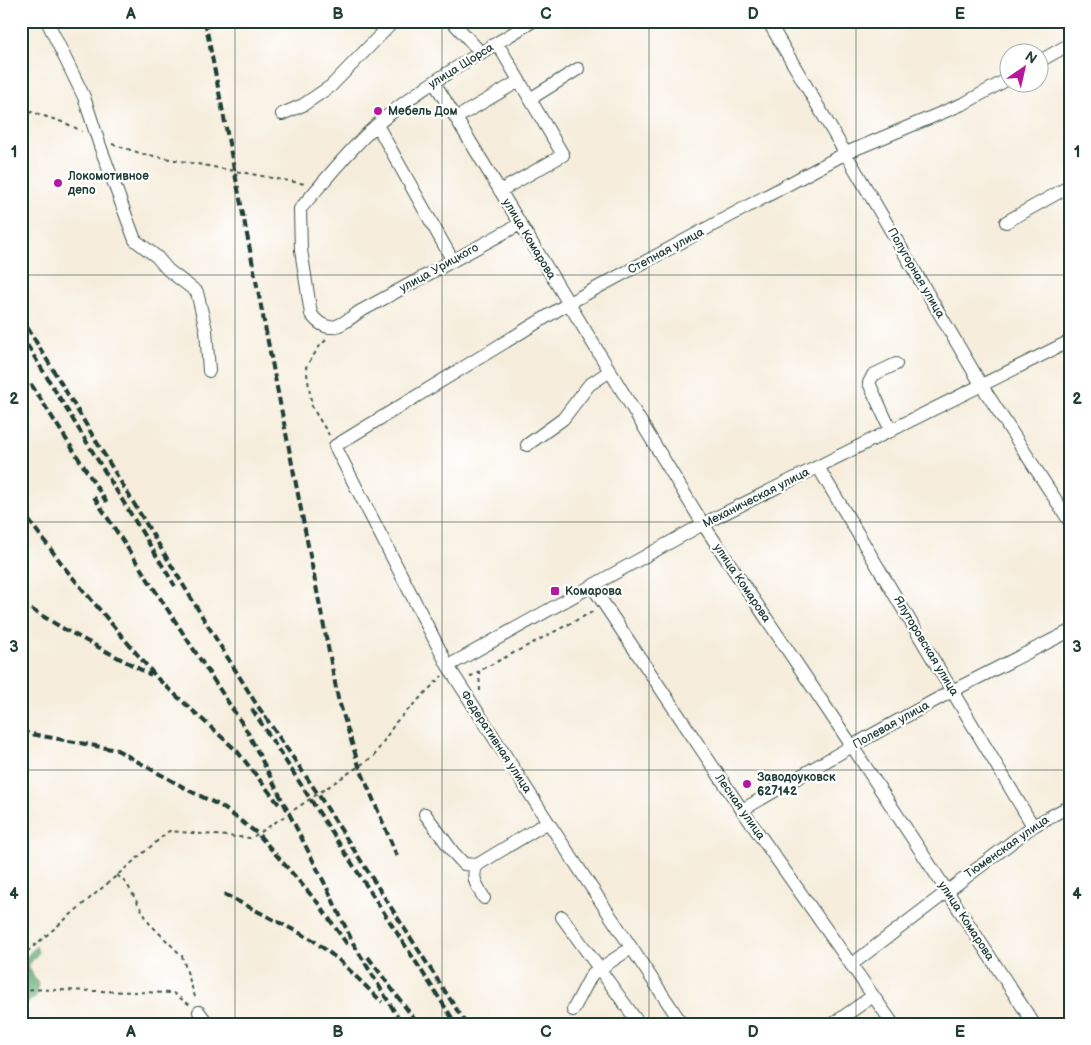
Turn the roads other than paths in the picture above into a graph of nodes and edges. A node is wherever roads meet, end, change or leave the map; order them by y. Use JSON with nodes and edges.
{"nodes":[{"id":1,"x":47,"y":21,"type":"edge"},
{"id":2,"x":394,"y":21,"type":"edge"},
{"id":3,"x":452,"y":21,"type":"edge"},
{"id":4,"x":533,"y":21,"type":"edge"},
{"id":5,"x":768,"y":21,"type":"edge"},
{"id":6,"x":497,"y":43,"type":"junction"},
{"id":7,"x":1070,"y":44,"type":"edge"},
{"id":8,"x":481,"y":53,"type":"junction"},
{"id":9,"x":1048,"y":56,"type":"edge"},
{"id":10,"x":578,"y":69,"type":"dead end"},
{"id":11,"x":519,"y":81,"type":"junction"},
{"id":12,"x":434,"y":82,"type":"junction"},
{"id":13,"x":998,"y":84,"type":"edge"},
{"id":14,"x":530,"y":99,"type":"junction"},
{"id":15,"x":282,"y":114,"type":"dead end"},
{"id":16,"x":456,"y":118,"type":"junction"},
{"id":17,"x":373,"y":129,"type":"junction"},
{"id":18,"x":846,"y":153,"type":"junction"},
{"id":19,"x":1070,"y":186,"type":"edge"},
{"id":20,"x":500,"y":191,"type":"junction"},
{"id":21,"x":1006,"y":222,"type":"dead end"},
{"id":22,"x":520,"y":224,"type":"junction"},
{"id":23,"x":453,"y":261,"type":"junction"},
{"id":24,"x":569,"y":304,"type":"junction"},
{"id":25,"x":338,"y":327,"type":"joint"},
{"id":26,"x":1070,"y":341,"type":"edge"},
{"id":27,"x":896,"y":364,"type":"dead end"},
{"id":28,"x":209,"y":371,"type":"dead end"},
{"id":29,"x":610,"y":371,"type":"junction"},
{"id":30,"x":982,"y":386,"type":"junction"},
{"id":31,"x":892,"y":431,"type":"junction"},
{"id":32,"x":527,"y":445,"type":"dead end"},
{"id":33,"x":335,"y":446,"type":"joint"},
{"id":34,"x":818,"y":467,"type":"junction"},
{"id":35,"x":1070,"y":522,"type":"edge"},
{"id":36,"x":703,"y":524,"type":"junction"},
{"id":37,"x":592,"y":586,"type":"junction"},
{"id":38,"x":1070,"y":631,"type":"edge"},
{"id":39,"x":448,"y":666,"type":"junction"},
{"id":40,"x":952,"y":691,"type":"junction"},
{"id":41,"x":852,"y":746,"type":"junction"},
{"id":42,"x":1070,"y":806,"type":"edge"},
{"id":43,"x":742,"y":810,"type":"junction"},
{"id":44,"x":424,"y":814,"type":"dead end"},
{"id":45,"x":548,"y":822,"type":"junction"},
{"id":46,"x":1033,"y":826,"type":"junction"},
{"id":47,"x":477,"y":865,"type":"junction"},
{"id":48,"x":946,"y":892,"type":"junction"},
{"id":49,"x":484,"y":898,"type":"dead end"},
{"id":50,"x":562,"y":917,"type":"dead end"},
{"id":51,"x":631,"y":948,"type":"junction"},
{"id":52,"x":851,"y":965,"type":"junction"},
{"id":53,"x":600,"y":969,"type":"junction"},
{"id":54,"x":873,"y":996,"type":"junction"},
{"id":55,"x":573,"y":1010,"type":"dead end"},
{"id":56,"x":199,"y":1012,"type":"road end"},
{"id":57,"x":637,"y":1021,"type":"dead end"},
{"id":58,"x":208,"y":1024,"type":"edge"},
{"id":59,"x":682,"y":1024,"type":"edge"},
{"id":60,"x":833,"y":1024,"type":"edge"},
{"id":61,"x":893,"y":1024,"type":"edge"},
{"id":62,"x":1034,"y":1024,"type":"edge"}],
"edges":[{"from":1,"to":28,"type":"street"},
{"from":2,"to":15,"type":"street"},
{"from":3,"to":8,"type":"street"},
{"from":4,"to":6,"type":"street","name":"улица Щорса"},
{"from":5,"to":18,"type":"street","name":"Полугорная улица"},
{"from":6,"to":8,"type":"street","name":"улица Щорса"},
{"from":6,"to":11,"type":"street"},
{"from":7,"to":9,"type":"street"},
{"from":8,"to":12,"type":"street","name":"улица Щорса"},
{"from":10,"to":14,"type":"street"},
{"from":11,"to":14,"type":"street"},
{"from":11,"to":16,"type":"street"},
{"from":12,"to":16,"type":"street","name":"улица Комарова"},
{"from":12,"to":17,"type":"street","name":"улица Щорса"},
{"from":13,"to":18,"type":"street","name":"Степная улица"},
{"from":14,"to":20,"type":"street"},
{"from":16,"to":20,"type":"street","name":"улица Комарова"},
{"from":17,"to":23,"type":"street"},
{"from":17,"to":25,"type":"street","name":"улица Щорса"},
{"from":18,"to":24,"type":"street","name":"Степная улица"},
{"from":18,"to":30,"type":"street","name":"Полугорная улица"},
{"from":19,"to":21,"type":"street"},
{"from":20,"to":22,"type":"street","name":"улица Комарова"},
{"from":22,"to":23,"type":"street","name":"улица Урицкого"},
{"from":22,"to":24,"type":"street","name":"улица Комарова"},
{"from":23,"to":25,"type":"street","name":"улица Урицкого"},
{"from":24,"to":29,"type":"street","name":"улица Комарова"},
{"from":24,"to":33,"type":"street","name":"Степная улица"},
{"from":26,"to":30,"type":"street","name":"Механическая улица"},
{"from":27,"to":31,"type":"street"},
{"from":29,"to":32,"type":"street"},
{"from":29,"to":36,"type":"street","name":"улица Комарова"},
{"from":30,"to":31,"type":"street","name":"Механическая улица"},
{"from":30,"to":35,"type":"street","name":"Полугорная улица"},
{"from":31,"to":34,"type":"street","name":"Механическая улица"},
{"from":33,"to":39,"type":"street","name":"Федеративная улица"},
{"from":34,"to":36,"type":"street","name":"Механическая улица"},
{"from":34,"to":40,"type":"street","name":"Ялуторовская улица"},
{"from":36,"to":37,"type":"street","name":"Механическая улица"},
{"from":36,"to":41,"type":"street","name":"улица Комарова"},
{"from":37,"to":39,"type":"street","name":"Механическая улица"},
{"from":37,"to":43,"type":"street","name":"Лесная улица"},
{"from":38,"to":40,"type":"street","name":"Полевая улица"},
{"from":39,"to":45,"type":"street","name":"Федеративная улица"},
{"from":40,"to":41,"type":"street","name":"Полевая улица"},
{"from":40,"to":46,"type":"street","name":"Ялуторовская улица"},
{"from":41,"to":43,"type":"street","name":"Полевая улица"},
{"from":41,"to":48,"type":"street","name":"улица Комарова"},
{"from":42,"to":46,"type":"street","name":"Тюменская улица"},
{"from":43,"to":52,"type":"street","name":"Лесная улица"},
{"from":44,"to":47,"type":"street"},
{"from":45,"to":47,"type":"street"},
{"from":45,"to":51,"type":"street","name":"Федеративная улица"},
{"from":46,"to":48,"type":"street","name":"Тюменская улица"},
{"from":47,"to":49,"type":"street"},
{"from":48,"to":52,"type":"street","name":"Тюменская улица"},
{"from":48,"to":62,"type":"street","name":"улица Комарова"},
{"from":50,"to":53,"type":"street"},
{"from":51,"to":53,"type":"street"},
{"from":51,"to":59,"type":"street","name":"Федеративная улица"},
{"from":52,"to":54,"type":"street","name":"Лесная улица"},
{"from":53,"to":55,"type":"street"},
{"from":53,"to":57,"type":"street"},
{"from":54,"to":60,"type":"street"},
{"from":54,"to":61,"type":"street","name":"Лесная улица"},
{"from":56,"to":58,"type":"street"}]}
